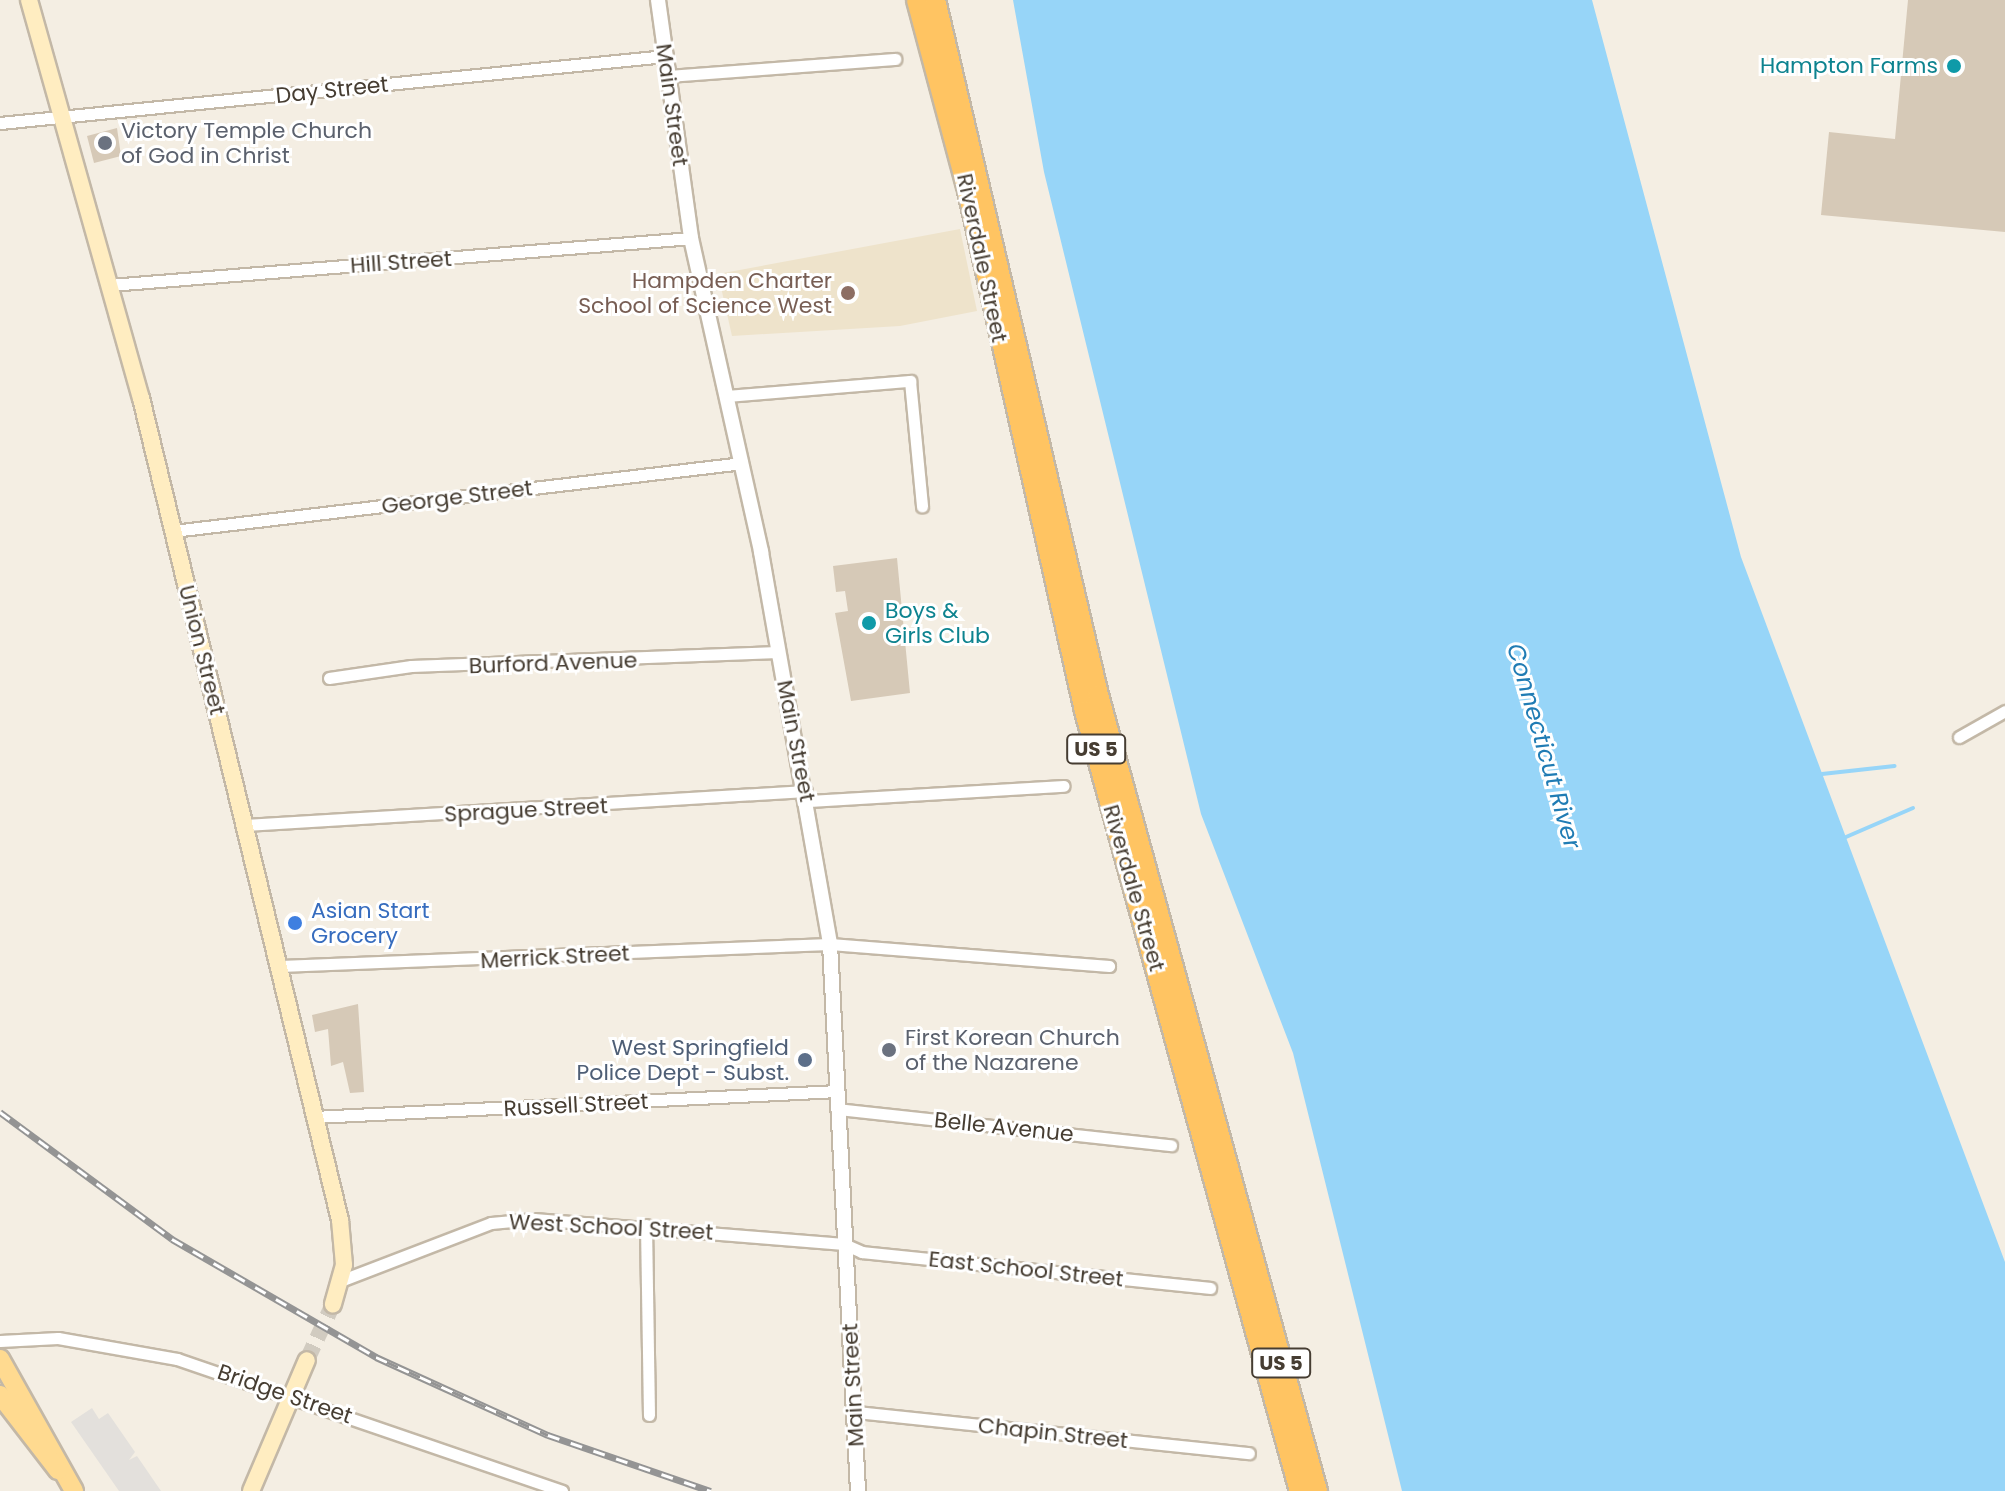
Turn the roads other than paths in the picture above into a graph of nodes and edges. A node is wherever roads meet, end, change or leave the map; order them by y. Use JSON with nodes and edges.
{"nodes":[{"id":1,"x":29,"y":0,"type":"edge"},
{"id":2,"x":658,"y":0,"type":"edge"},
{"id":3,"x":917,"y":0,"type":"edge"},
{"id":4,"x":935,"y":0,"type":"edge"},
{"id":5,"x":665,"y":56,"type":"junction"},
{"id":6,"x":895,"y":59,"type":"dead end"},
{"id":7,"x":667,"y":76,"type":"junction"},
{"id":8,"x":62,"y":115,"type":"junction"},
{"id":9,"x":0,"y":123,"type":"edge"},
{"id":10,"x":691,"y":238,"type":"junction"},
{"id":11,"x":110,"y":285,"type":"junction"},
{"id":12,"x":726,"y":396,"type":"junction"},
{"id":13,"x":742,"y":463,"type":"junction"},
{"id":14,"x":922,"y":506,"type":"dead end"},
{"id":15,"x":173,"y":531,"type":"junction"},
{"id":16,"x":778,"y":652,"type":"junction"},
{"id":17,"x":329,"y":678,"type":"dead end"},
{"id":18,"x":2005,"y":711,"type":"edge"},
{"id":19,"x":1959,"y":737,"type":"dead end"},
{"id":20,"x":1064,"y":786,"type":"dead end"},
{"id":21,"x":807,"y":796,"type":"junction"},
{"id":22,"x":245,"y":825,"type":"junction"},
{"id":23,"x":830,"y":944,"type":"junction"},
{"id":24,"x":280,"y":966,"type":"junction"},
{"id":25,"x":1109,"y":966,"type":"dead end"},
{"id":26,"x":838,"y":1091,"type":"junction"},
{"id":27,"x":837,"y":1109,"type":"junction"},
{"id":28,"x":314,"y":1117,"type":"junction"},
{"id":29,"x":1171,"y":1145,"type":"dead end"},
{"id":30,"x":646,"y":1225,"type":"junction"},
{"id":31,"x":844,"y":1244,"type":"junction"},
{"id":32,"x":340,"y":1281,"type":"junction"},
{"id":33,"x":1210,"y":1288,"type":"dead end"},
{"id":34,"x":333,"y":1304,"type":"tunnel mouth"},
{"id":35,"x":0,"y":1341,"type":"edge"},
{"id":36,"x":0,"y":1359,"type":"edge"},
{"id":37,"x":307,"y":1360,"type":"tunnel mouth"},
{"id":38,"x":0,"y":1395,"type":"edge"},
{"id":39,"x":292,"y":1396,"type":"junction"},
{"id":40,"x":857,"y":1412,"type":"junction"},
{"id":41,"x":649,"y":1415,"type":"dead end"},
{"id":42,"x":1249,"y":1453,"type":"dead end"},
{"id":43,"x":70,"y":1484,"type":"edge"},
{"id":44,"x":251,"y":1491,"type":"edge"},
{"id":45,"x":562,"y":1491,"type":"edge"},
{"id":46,"x":858,"y":1491,"type":"edge"},
{"id":47,"x":1300,"y":1491,"type":"edge"},
{"id":48,"x":1317,"y":1491,"type":"edge"}],
"edges":[{"from":1,"to":8,"type":"main road","name":"Union Street"},
{"from":2,"to":5,"type":"street","name":"Main Street"},
{"from":3,"to":47,"type":"highway","name":"Riverdale Street","number":"US 5"},
{"from":4,"to":48,"type":"highway","name":"Riverdale Street","number":"US 5"},
{"from":5,"to":7,"type":"street","name":"Main Street"},
{"from":5,"to":8,"type":"street","name":"Day Street"},
{"from":6,"to":7,"type":"street"},
{"from":7,"to":10,"type":"street","name":"Main Street"},
{"from":8,"to":9,"type":"street","name":"Day Street"},
{"from":8,"to":11,"type":"main road","name":"Union Street"},
{"from":10,"to":11,"type":"street","name":"Hill Street"},
{"from":10,"to":12,"type":"street","name":"Main Street"},
{"from":11,"to":15,"type":"main road","name":"Union Street"},
{"from":12,"to":13,"type":"street","name":"Main Street"},
{"from":12,"to":14,"type":"street"},
{"from":13,"to":15,"type":"street","name":"George Street"},
{"from":13,"to":16,"type":"street","name":"Main Street"},
{"from":15,"to":22,"type":"main road","name":"Union Street"},
{"from":16,"to":17,"type":"street","name":"Burford Avenue"},
{"from":16,"to":21,"type":"street","name":"Main Street"},
{"from":18,"to":19,"type":"street"},
{"from":20,"to":21,"type":"street","name":"Sprague Street"},
{"from":21,"to":22,"type":"street","name":"Sprague Street"},
{"from":21,"to":23,"type":"street","name":"Main Street"},
{"from":22,"to":24,"type":"main road","name":"Union Street"},
{"from":23,"to":24,"type":"street","name":"Merrick Street"},
{"from":23,"to":25,"type":"street","name":"Merrick Street"},
{"from":23,"to":26,"type":"street","name":"Main Street"},
{"from":24,"to":28,"type":"main road","name":"Union Street"},
{"from":26,"to":27,"type":"street","name":"Main Street"},
{"from":26,"to":28,"type":"street","name":"Russell Street"},
{"from":27,"to":29,"type":"street","name":"Belle Avenue"},
{"from":27,"to":31,"type":"street","name":"Main Street"},
{"from":28,"to":32,"type":"main road","name":"Union Street"},
{"from":30,"to":31,"type":"street","name":"West School Street"},
{"from":30,"to":32,"type":"street","name":"West School Street"},
{"from":30,"to":41,"type":"street"},
{"from":31,"to":33,"type":"street","name":"East School Street"},
{"from":31,"to":40,"type":"street","name":"Main Street"},
{"from":32,"to":34,"type":"main road","name":"Union Street"},
{"from":35,"to":39,"type":"street","name":"Bridge Street"},
{"from":36,"to":43,"type":"main road"},
{"from":37,"to":39,"type":"main road"},
{"from":38,"to":43,"type":"main road"},
{"from":39,"to":44,"type":"main road"},
{"from":39,"to":45,"type":"street","name":"Bridge Street"},
{"from":40,"to":42,"type":"street","name":"Chapin Street"},
{"from":40,"to":46,"type":"street","name":"Main Street"}]}
